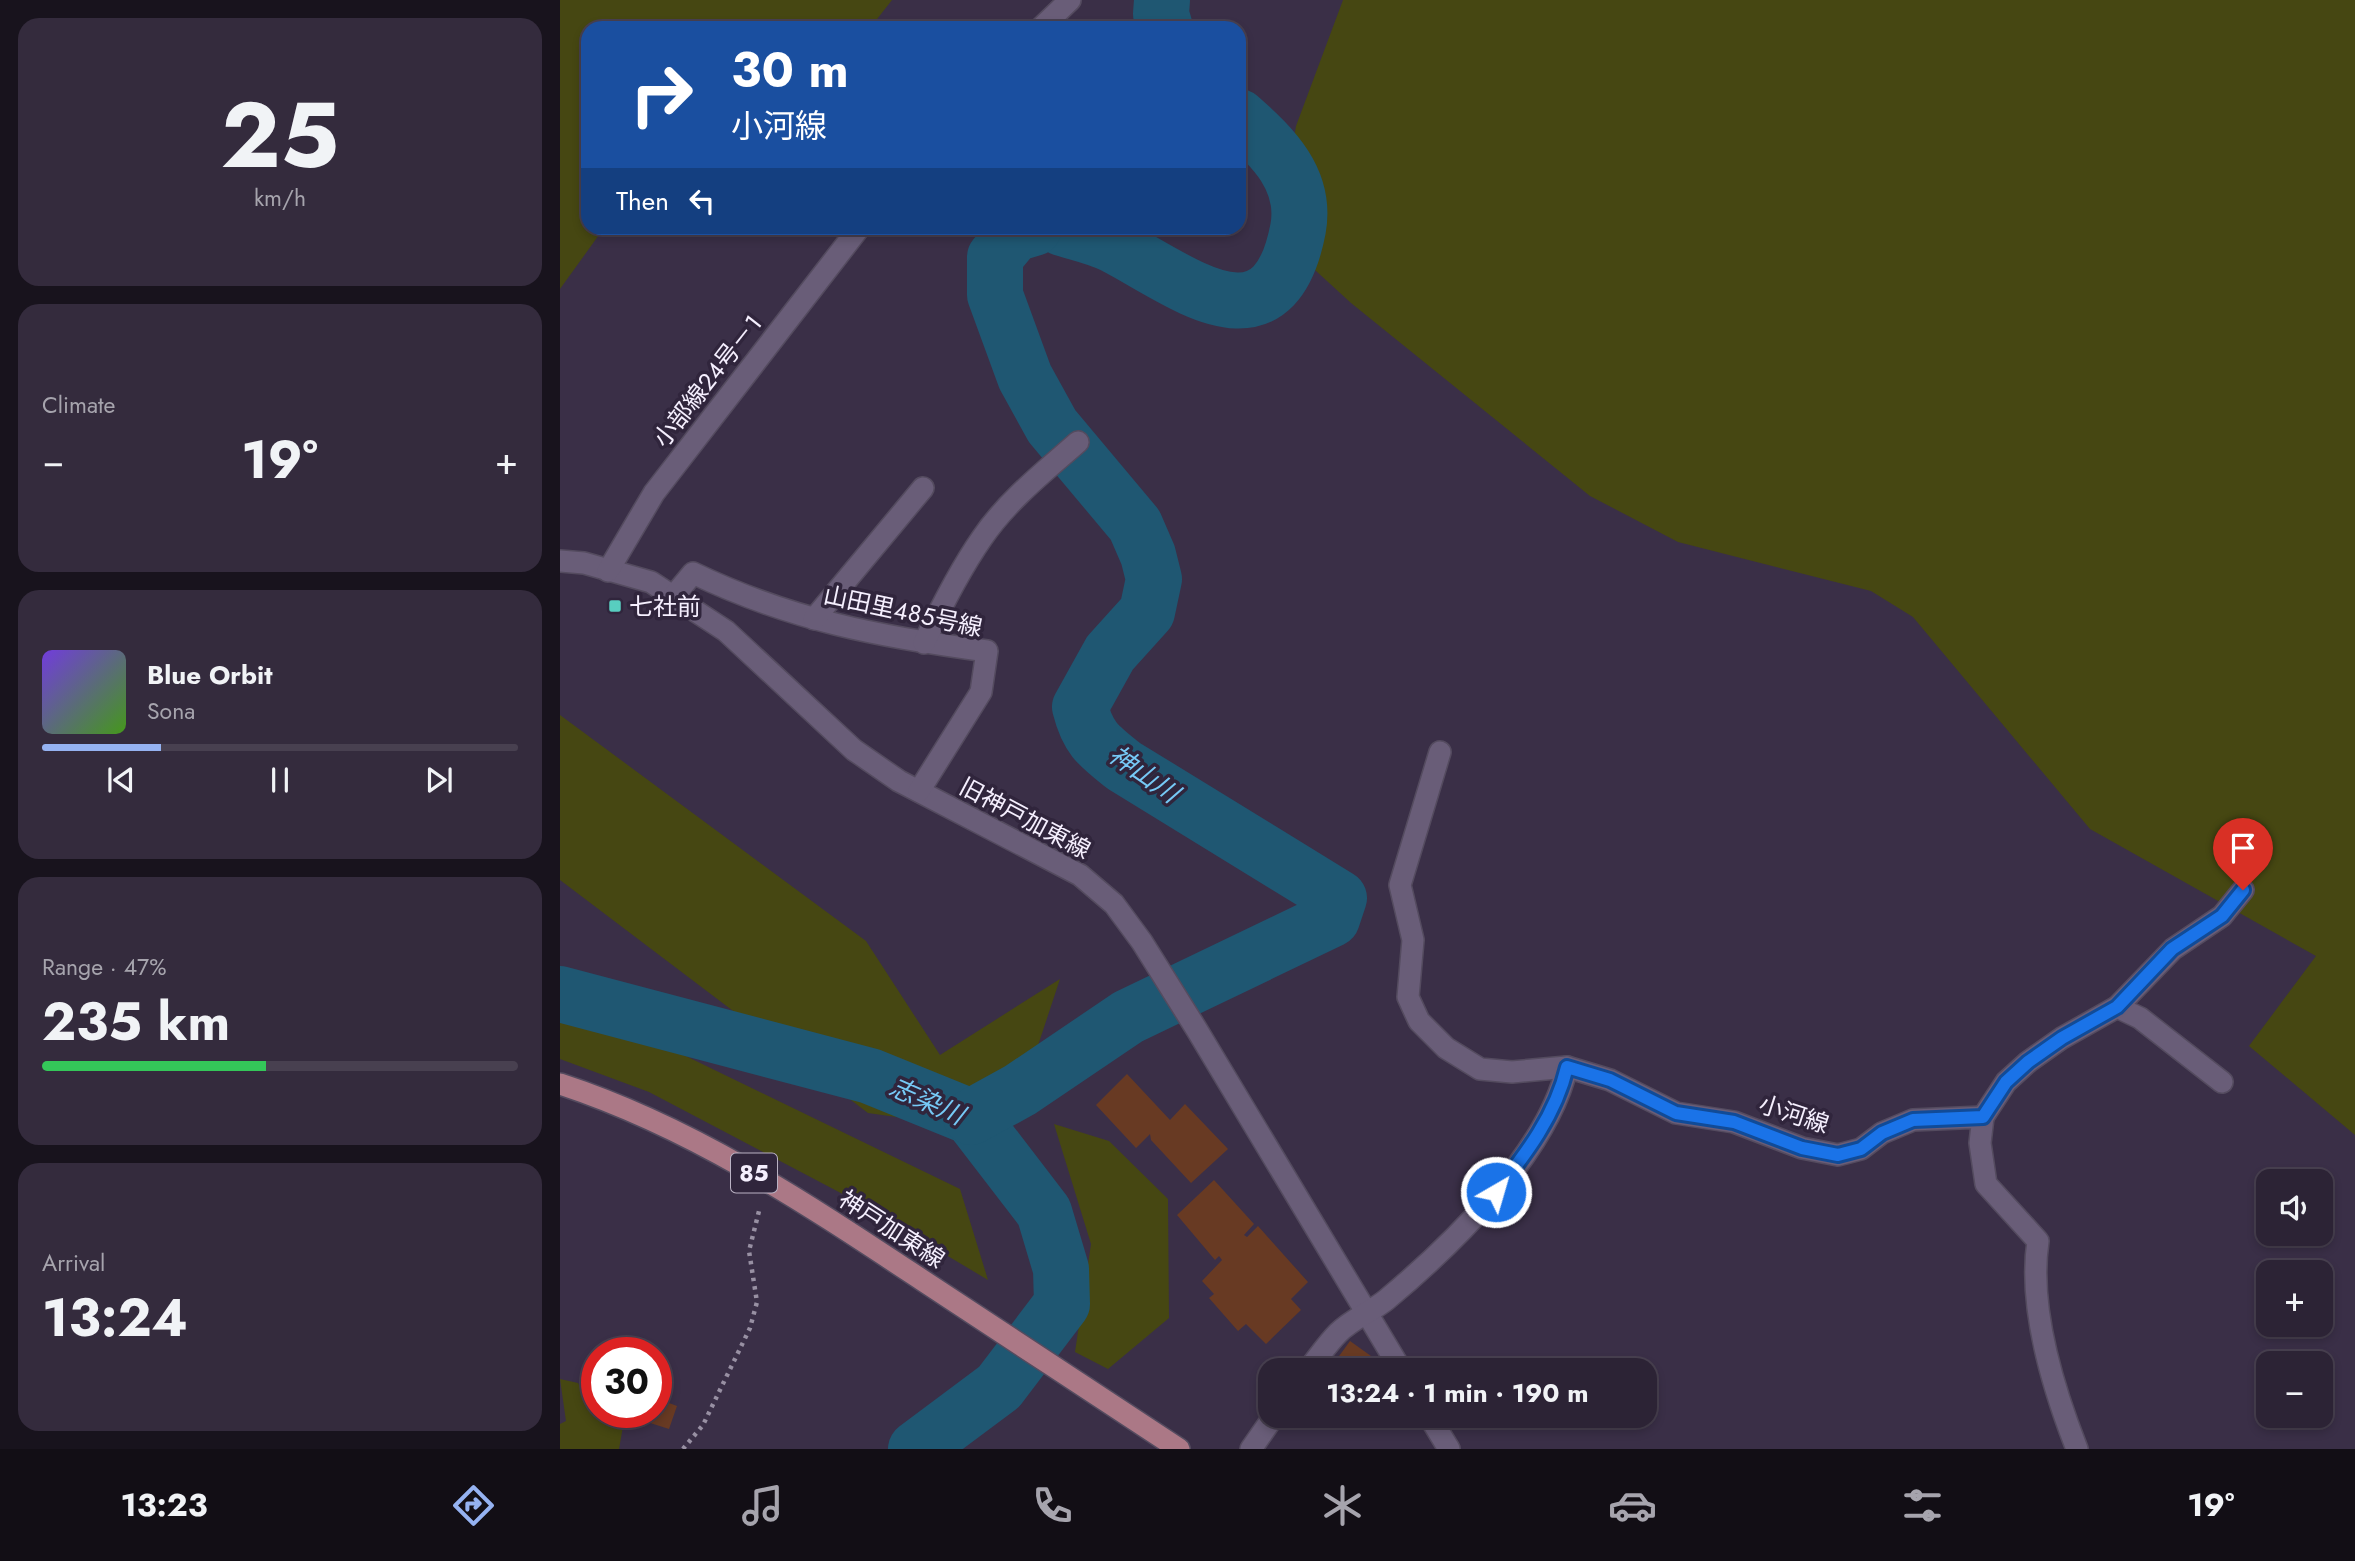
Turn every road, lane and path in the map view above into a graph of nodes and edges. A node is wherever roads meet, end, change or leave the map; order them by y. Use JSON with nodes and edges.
{"nodes":[{"id":1,"x":1070,"y":0,"type":"edge"},
{"id":2,"x":1048,"y":21,"type":"edge"},
{"id":3,"x":854,"y":235,"type":"edge"},
{"id":4,"x":1078,"y":442,"type":"dead end"},
{"id":5,"x":923,"y":488,"type":"dead end"},
{"id":6,"x":560,"y":561,"type":"edge"},
{"id":7,"x":608,"y":571,"type":"junction"},
{"id":8,"x":673,"y":597,"type":"junction"},
{"id":9,"x":814,"y":619,"type":"junction"},
{"id":10,"x":924,"y":643,"type":"junction"},
{"id":11,"x":1440,"y":752,"type":"dead end"},
{"id":12,"x":919,"y":791,"type":"junction"},
{"id":13,"x":2243,"y":890,"type":"dead end"},
{"id":14,"x":2117,"y":1007,"type":"junction"},
{"id":15,"x":1567,"y":1067,"type":"junction"},
{"id":16,"x":2222,"y":1082,"type":"dead end"},
{"id":17,"x":560,"y":1084,"type":"edge"},
{"id":18,"x":1983,"y":1117,"type":"junction"},
{"id":19,"x":761,"y":1208,"type":"dead end"},
{"id":20,"x":1366,"y":1312,"type":"junction"},
{"id":21,"x":1318,"y":1358,"type":"edge"},
{"id":22,"x":1394,"y":1358,"type":"edge"},
{"id":23,"x":1266,"y":1428,"type":"edge"},
{"id":24,"x":1436,"y":1428,"type":"edge"},
{"id":25,"x":683,"y":1449,"type":"edge"},
{"id":26,"x":1179,"y":1449,"type":"edge"},
{"id":27,"x":1251,"y":1449,"type":"edge"},
{"id":28,"x":1449,"y":1449,"type":"edge"},
{"id":29,"x":2077,"y":1449,"type":"edge"}],
"edges":[{"from":1,"to":2,"type":"street"},
{"from":3,"to":7,"type":"street","name":"小部線２４号－１"},
{"from":4,"to":10,"type":"street"},
{"from":5,"to":9,"type":"street"},
{"from":6,"to":7,"type":"street","name":"旧神戸加東線"},
{"from":7,"to":8,"type":"street","name":"旧神戸加東線"},
{"from":8,"to":9,"type":"street","name":"山田里４８５号線"},
{"from":8,"to":12,"type":"street","name":"旧神戸加東線"},
{"from":9,"to":10,"type":"street","name":"山田里４８５号線"},
{"from":10,"to":12,"type":"street","name":"山田里４８５号線"},
{"from":11,"to":15,"type":"street"},
{"from":12,"to":20,"type":"street","name":"旧神戸加東線"},
{"from":13,"to":14,"type":"street"},
{"from":14,"to":16,"type":"street"},
{"from":14,"to":18,"type":"street"},
{"from":15,"to":18,"type":"street","name":"小河線"},
{"from":15,"to":20,"type":"street"},
{"from":17,"to":26,"type":"main road","name":"神戸加東線","number":"85"},
{"from":18,"to":29,"type":"street"},
{"from":19,"to":25,"type":"path"},
{"from":20,"to":21,"type":"street"},
{"from":20,"to":22,"type":"street","name":"旧神戸加東線"},
{"from":23,"to":27,"type":"street"},
{"from":24,"to":28,"type":"street"}]}
